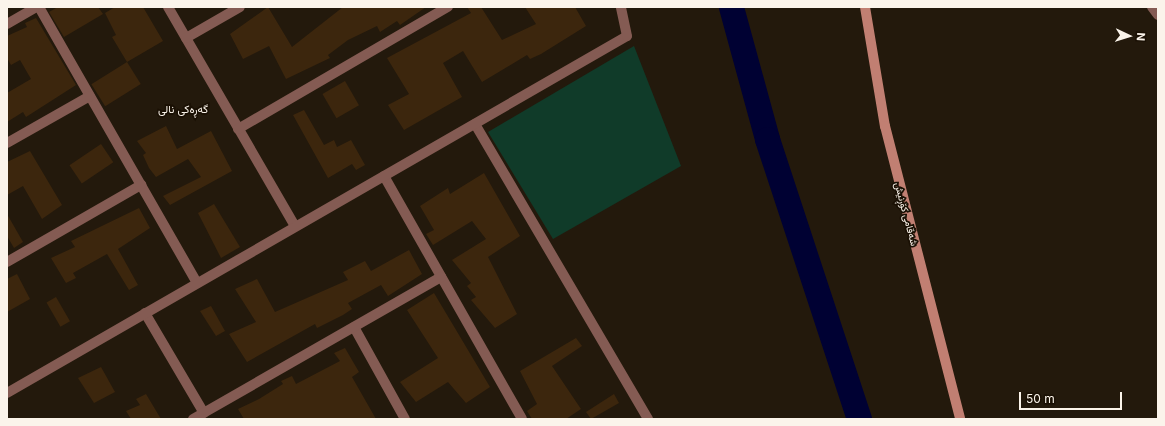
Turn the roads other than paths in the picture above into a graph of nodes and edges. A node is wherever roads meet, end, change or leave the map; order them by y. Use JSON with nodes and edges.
{"nodes":[{"id":1,"x":36,"y":7,"type":"edge"},
{"id":2,"x":39,"y":7,"type":"edge"},
{"id":3,"x":168,"y":7,"type":"edge"},
{"id":4,"x":240,"y":7,"type":"edge"},
{"id":5,"x":448,"y":7,"type":"edge"},
{"id":6,"x":621,"y":7,"type":"edge"},
{"id":7,"x":865,"y":7,"type":"edge"},
{"id":8,"x":1152,"y":7,"type":"edge"},
{"id":9,"x":1158,"y":15,"type":"edge"},
{"id":10,"x":7,"y":24,"type":"edge"},
{"id":11,"x":186,"y":38,"type":"junction"},
{"id":12,"x":90,"y":96,"type":"junction"},
{"id":13,"x":475,"y":124,"type":"junction"},
{"id":14,"x":238,"y":129,"type":"junction"},
{"id":15,"x":7,"y":143,"type":"edge"},
{"id":16,"x":384,"y":176,"type":"junction"},
{"id":17,"x":141,"y":185,"type":"junction"},
{"id":18,"x":295,"y":226,"type":"junction"},
{"id":19,"x":7,"y":262,"type":"edge"},
{"id":20,"x":441,"y":277,"type":"junction"},
{"id":21,"x":197,"y":283,"type":"junction"},
{"id":22,"x":144,"y":313,"type":"junction"},
{"id":23,"x":354,"y":327,"type":"junction"},
{"id":24,"x":7,"y":393,"type":"edge"},
{"id":25,"x":204,"y":413,"type":"junction"},
{"id":26,"x":402,"y":418,"type":"edge"},
{"id":27,"x":193,"y":419,"type":"edge"},
{"id":28,"x":522,"y":419,"type":"edge"},
{"id":29,"x":648,"y":419,"type":"edge"},
{"id":30,"x":960,"y":419,"type":"edge"}],
"edges":[{"from":1,"to":10,"type":"street"},
{"from":2,"to":12,"type":"street"},
{"from":3,"to":11,"type":"street"},
{"from":4,"to":11,"type":"street"},
{"from":5,"to":14,"type":"street"},
{"from":6,"to":13,"type":"street"},
{"from":7,"to":30,"type":"main road","name":"شەقامی کۆڕنیش"},
{"from":8,"to":9,"type":"street"},
{"from":11,"to":14,"type":"street"},
{"from":12,"to":15,"type":"street"},
{"from":12,"to":17,"type":"street"},
{"from":13,"to":16,"type":"street"},
{"from":13,"to":29,"type":"street"},
{"from":14,"to":18,"type":"street"},
{"from":16,"to":18,"type":"street"},
{"from":16,"to":20,"type":"street"},
{"from":17,"to":19,"type":"street"},
{"from":17,"to":21,"type":"street"},
{"from":18,"to":21,"type":"street"},
{"from":20,"to":23,"type":"street"},
{"from":20,"to":28,"type":"street"},
{"from":21,"to":22,"type":"street"},
{"from":22,"to":24,"type":"street"},
{"from":22,"to":25,"type":"street"},
{"from":23,"to":25,"type":"street"},
{"from":23,"to":26,"type":"street"},
{"from":25,"to":27,"type":"street"}]}
